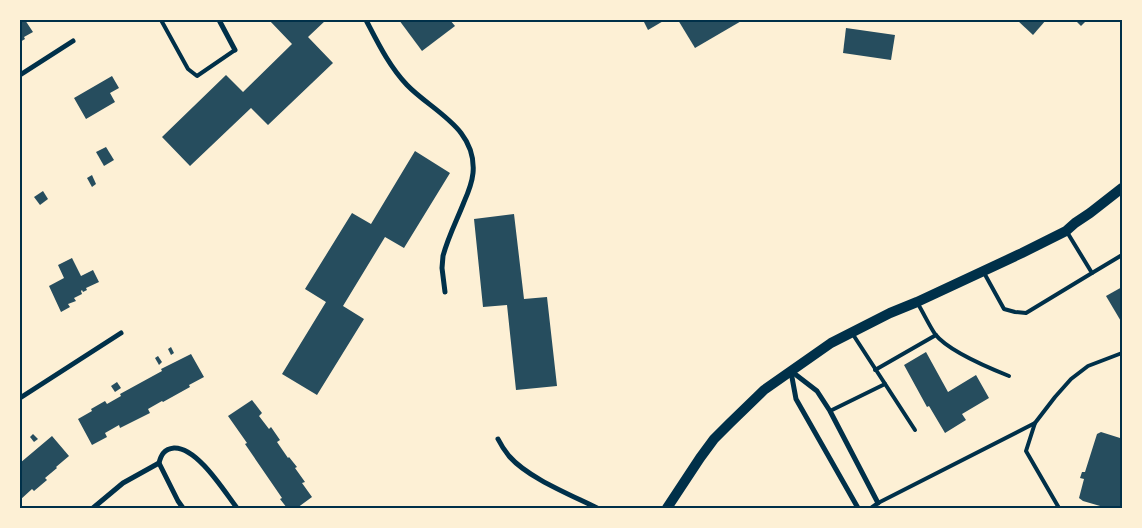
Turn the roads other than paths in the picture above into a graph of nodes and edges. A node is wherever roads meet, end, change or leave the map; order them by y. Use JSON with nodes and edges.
{"nodes":[{"id":1,"x":161,"y":20,"type":"edge"},
{"id":2,"x":220,"y":20,"type":"edge"},
{"id":3,"x":366,"y":20,"type":"edge"},
{"id":4,"x":73,"y":41,"type":"dead end"},
{"id":5,"x":235,"y":50,"type":"joint"},
{"id":6,"x":20,"y":75,"type":"edge"},
{"id":7,"x":1122,"y":188,"type":"edge"},
{"id":8,"x":1066,"y":230,"type":"junction"},
{"id":9,"x":1122,"y":255,"type":"edge"},
{"id":10,"x":983,"y":271,"type":"junction"},
{"id":11,"x":1092,"y":273,"type":"junction"},
{"id":12,"x":445,"y":292,"type":"dead end"},
{"id":13,"x":917,"y":302,"type":"junction"},
{"id":14,"x":121,"y":333,"type":"dead end"},
{"id":15,"x":852,"y":333,"type":"junction"},
{"id":16,"x":936,"y":335,"type":"junction"},
{"id":17,"x":1122,"y":353,"type":"edge"},
{"id":18,"x":875,"y":370,"type":"junction"},
{"id":19,"x":791,"y":371,"type":"junction"},
{"id":20,"x":1009,"y":376,"type":"dead end"},
{"id":21,"x":885,"y":384,"type":"junction"},
{"id":22,"x":20,"y":398,"type":"edge"},
{"id":23,"x":830,"y":411,"type":"junction"},
{"id":24,"x":1035,"y":423,"type":"junction"},
{"id":25,"x":914,"y":430,"type":"dead end"},
{"id":26,"x":498,"y":439,"type":"dead end"},
{"id":27,"x":159,"y":463,"type":"junction"},
{"id":28,"x":878,"y":503,"type":"junction"},
{"id":29,"x":93,"y":508,"type":"edge"},
{"id":30,"x":183,"y":508,"type":"edge"},
{"id":31,"x":237,"y":508,"type":"edge"},
{"id":32,"x":597,"y":508,"type":"edge"},
{"id":33,"x":667,"y":508,"type":"edge"},
{"id":34,"x":858,"y":508,"type":"edge"},
{"id":35,"x":871,"y":508,"type":"edge"},
{"id":36,"x":1059,"y":508,"type":"edge"}],
"edges":[{"from":1,"to":5,"type":"lane"},
{"from":2,"to":5,"type":"street"},
{"from":3,"to":12,"type":"street"},
{"from":4,"to":6,"type":"street"},
{"from":7,"to":8,"type":"main road"},
{"from":8,"to":10,"type":"main road"},
{"from":8,"to":11,"type":"lane"},
{"from":9,"to":11,"type":"lane"},
{"from":10,"to":11,"type":"lane"},
{"from":10,"to":13,"type":"main road"},
{"from":13,"to":15,"type":"main road"},
{"from":13,"to":16,"type":"lane"},
{"from":14,"to":22,"type":"street"},
{"from":15,"to":18,"type":"lane"},
{"from":15,"to":19,"type":"main road"},
{"from":16,"to":18,"type":"lane"},
{"from":16,"to":20,"type":"lane"},
{"from":17,"to":24,"type":"lane"},
{"from":18,"to":21,"type":"lane"},
{"from":19,"to":23,"type":"street"},
{"from":19,"to":33,"type":"main road"},
{"from":19,"to":34,"type":"street"},
{"from":21,"to":23,"type":"lane"},
{"from":21,"to":25,"type":"lane"},
{"from":23,"to":28,"type":"street"},
{"from":24,"to":28,"type":"lane"},
{"from":24,"to":36,"type":"lane"},
{"from":26,"to":32,"type":"street"},
{"from":27,"to":29,"type":"street"},
{"from":27,"to":30,"type":"street"},
{"from":27,"to":31,"type":"street"},
{"from":28,"to":35,"type":"lane"}]}
